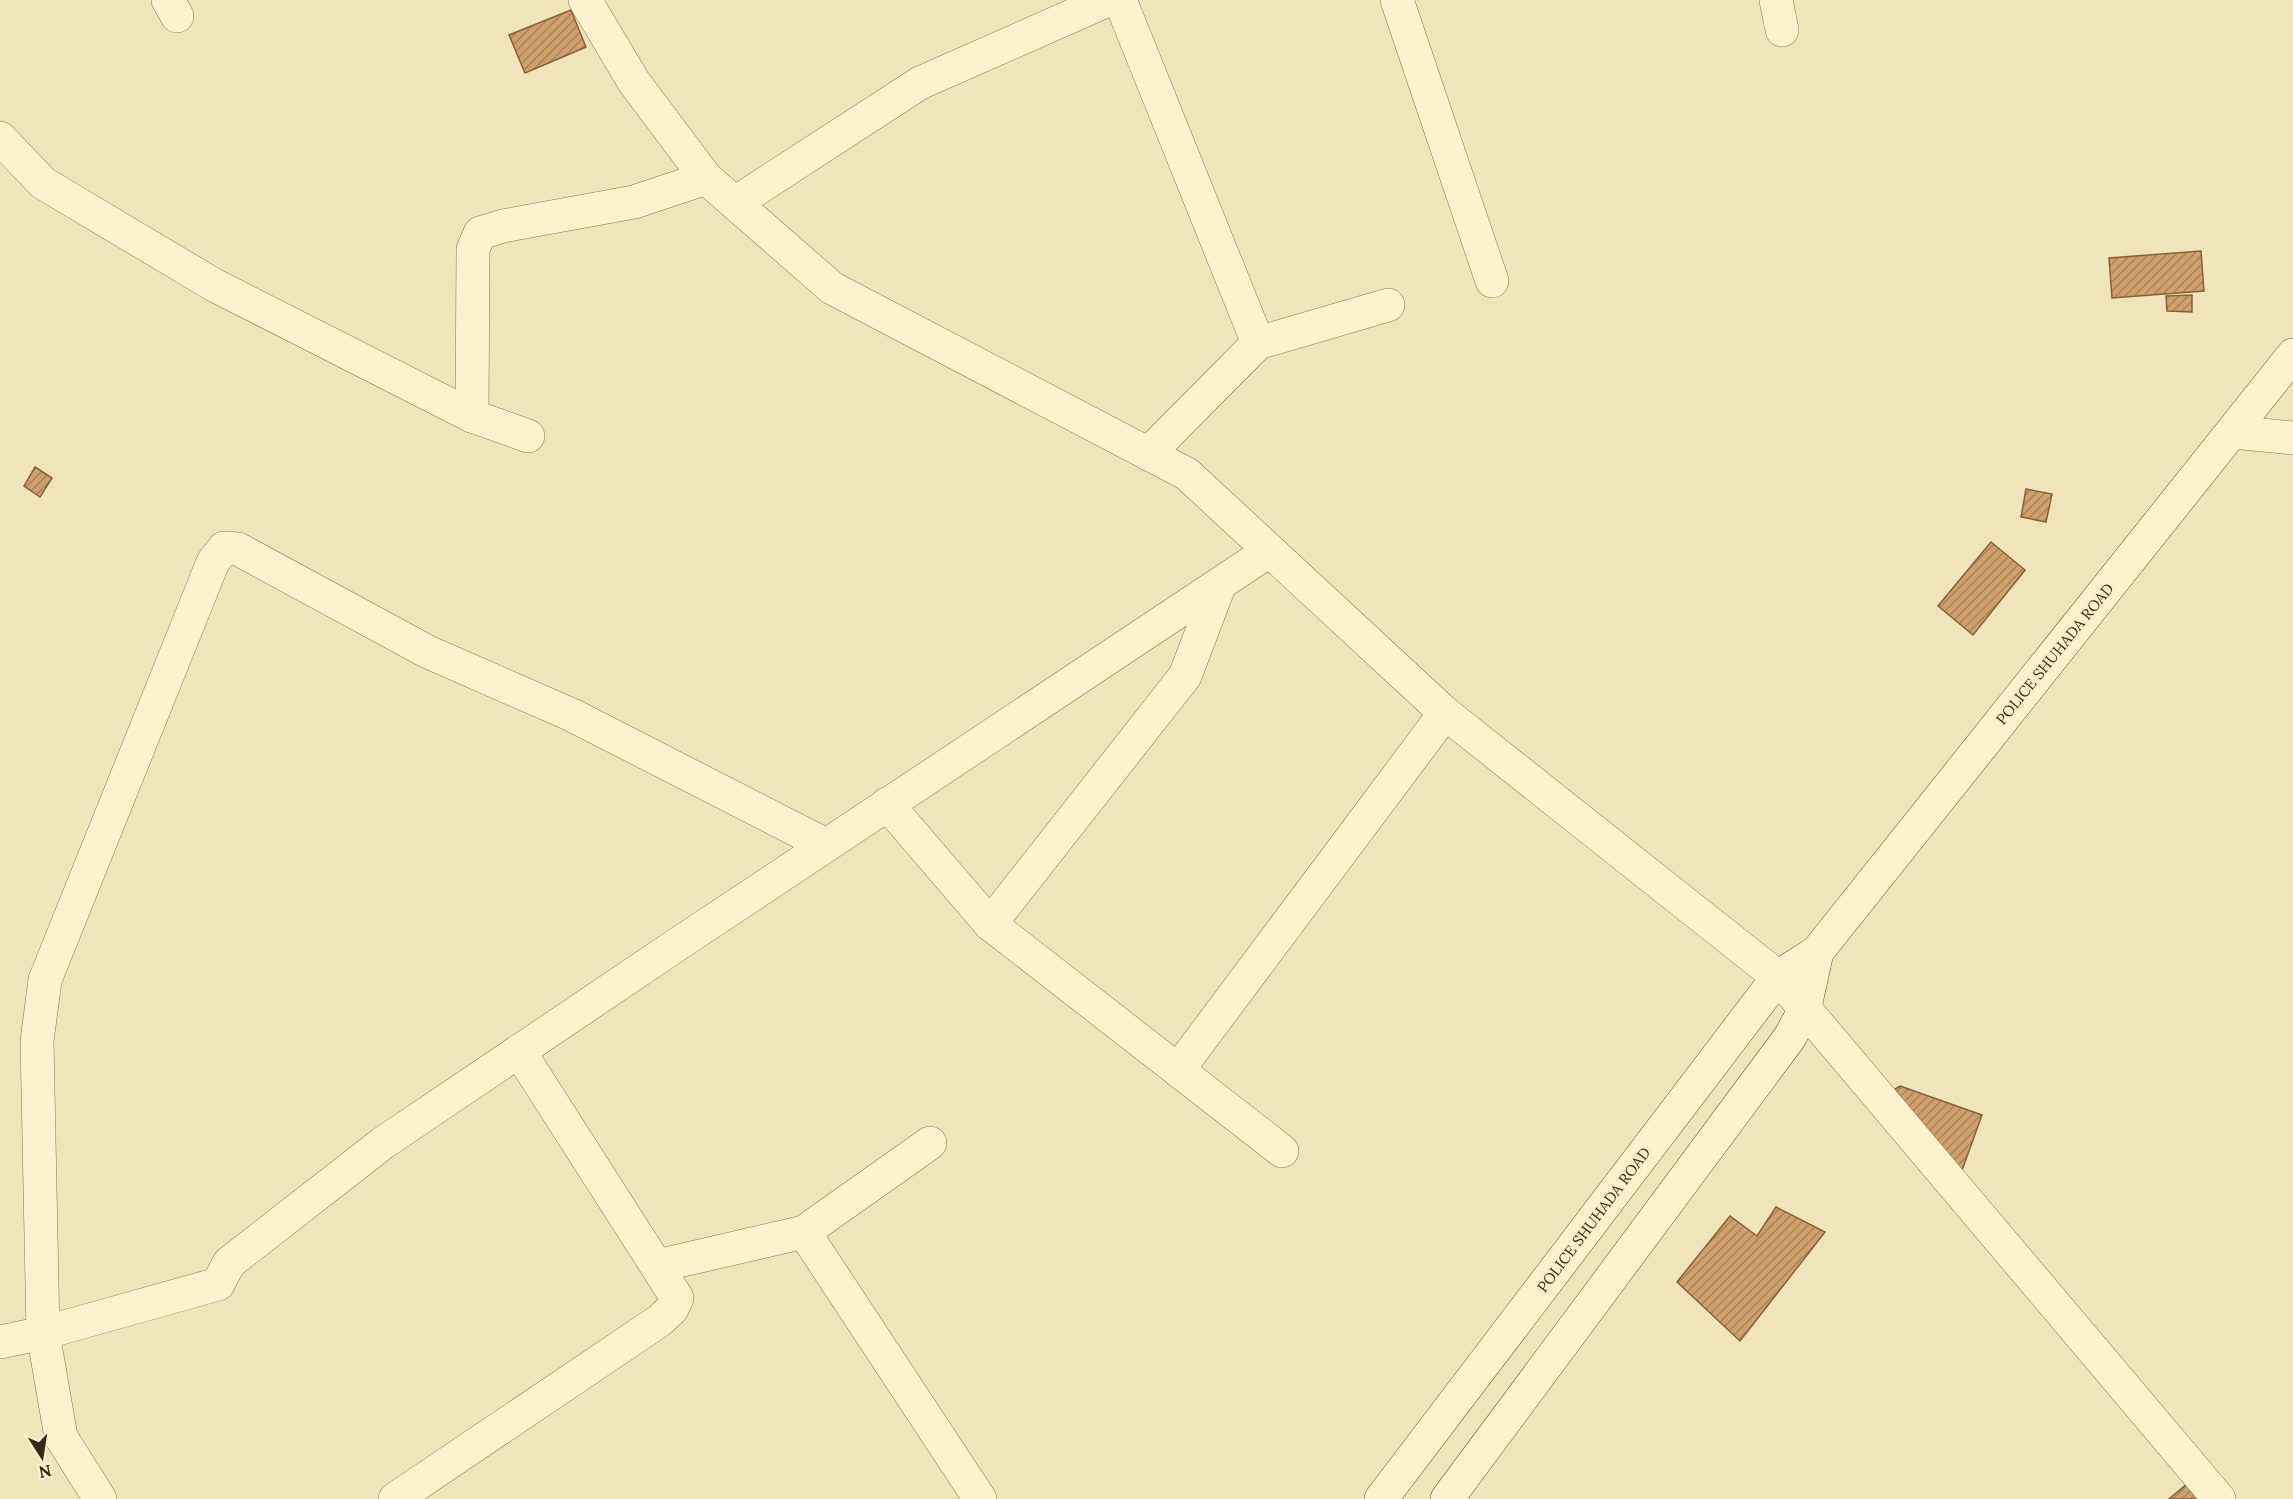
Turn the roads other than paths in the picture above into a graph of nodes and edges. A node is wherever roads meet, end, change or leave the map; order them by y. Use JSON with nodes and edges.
{"nodes":[{"id":1,"x":585,"y":0,"type":"edge"},
{"id":2,"x":1108,"y":0,"type":"edge"},
{"id":3,"x":1120,"y":0,"type":"edge"},
{"id":4,"x":1397,"y":0,"type":"edge"},
{"id":5,"x":0,"y":138,"type":"edge"},
{"id":6,"x":706,"y":178,"type":"junction"},
{"id":7,"x":735,"y":203,"type":"junction"},
{"id":8,"x":1492,"y":280,"type":"dead end"},
{"id":9,"x":1388,"y":305,"type":"dead end"},
{"id":10,"x":1258,"y":343,"type":"junction"},
{"id":11,"x":2293,"y":355,"type":"edge"},
{"id":12,"x":472,"y":416,"type":"junction"},
{"id":13,"x":2232,"y":432,"type":"junction"},
{"id":14,"x":528,"y":436,"type":"dead end"},
{"id":15,"x":2293,"y":438,"type":"edge"},
{"id":16,"x":1148,"y":454,"type":"junction"},
{"id":17,"x":1269,"y":551,"type":"junction"},
{"id":18,"x":1220,"y":584,"type":"junction"},
{"id":19,"x":1445,"y":713,"type":"junction"},
{"id":20,"x":887,"y":804,"type":"junction"},
{"id":21,"x":826,"y":845,"type":"junction"},
{"id":22,"x":990,"y":924,"type":"junction"},
{"id":23,"x":1817,"y":952,"type":"junction"},
{"id":24,"x":1778,"y":977,"type":"junction"},
{"id":25,"x":1804,"y":1011,"type":"junction"},
{"id":26,"x":519,"y":1051,"type":"junction"},
{"id":27,"x":1178,"y":1070,"type":"junction"},
{"id":28,"x":930,"y":1143,"type":"dead end"},
{"id":29,"x":1282,"y":1151,"type":"dead end"},
{"id":30,"x":804,"y":1232,"type":"junction"},
{"id":31,"x":657,"y":1266,"type":"junction"},
{"id":32,"x":43,"y":1333,"type":"junction"},
{"id":33,"x":0,"y":1342,"type":"edge"},
{"id":34,"x":100,"y":1499,"type":"edge"},
{"id":35,"x":395,"y":1499,"type":"edge"},
{"id":36,"x":980,"y":1499,"type":"edge"},
{"id":37,"x":1381,"y":1499,"type":"edge"},
{"id":38,"x":1447,"y":1499,"type":"edge"},
{"id":39,"x":2219,"y":1499,"type":"edge"}],
"edges":[{"from":1,"to":6,"type":"street"},
{"from":2,"to":7,"type":"street"},
{"from":3,"to":10,"type":"street"},
{"from":4,"to":8,"type":"street"},
{"from":5,"to":12,"type":"street"},
{"from":6,"to":7,"type":"street"},
{"from":6,"to":12,"type":"street"},
{"from":7,"to":16,"type":"street"},
{"from":9,"to":10,"type":"street"},
{"from":10,"to":16,"type":"street"},
{"from":11,"to":13,"type":"street","name":"POLICE SHUHADA ROAD"},
{"from":12,"to":14,"type":"street"},
{"from":13,"to":15,"type":"street"},
{"from":13,"to":23,"type":"street","name":"POLICE SHUHADA ROAD"},
{"from":16,"to":17,"type":"street"},
{"from":17,"to":18,"type":"street"},
{"from":17,"to":19,"type":"street"},
{"from":18,"to":20,"type":"street"},
{"from":18,"to":22,"type":"street"},
{"from":19,"to":24,"type":"street"},
{"from":19,"to":27,"type":"street"},
{"from":20,"to":21,"type":"street"},
{"from":20,"to":22,"type":"street"},
{"from":21,"to":26,"type":"street"},
{"from":21,"to":32,"type":"street"},
{"from":22,"to":27,"type":"street"},
{"from":23,"to":24,"type":"street","name":"POLICE SHUHADA ROAD"},
{"from":23,"to":25,"type":"street","name":"POLICE SHUHADA ROAD"},
{"from":24,"to":25,"type":"street"},
{"from":24,"to":37,"type":"street","name":"POLICE SHUHADA ROAD"},
{"from":25,"to":38,"type":"street","name":"POLICE SHUHADA ROAD"},
{"from":25,"to":39,"type":"street"},
{"from":26,"to":31,"type":"street"},
{"from":26,"to":32,"type":"street"},
{"from":27,"to":29,"type":"street"},
{"from":28,"to":30,"type":"street"},
{"from":30,"to":31,"type":"street"},
{"from":30,"to":36,"type":"street"},
{"from":31,"to":35,"type":"street"},
{"from":32,"to":33,"type":"street"},
{"from":32,"to":34,"type":"street"}]}
